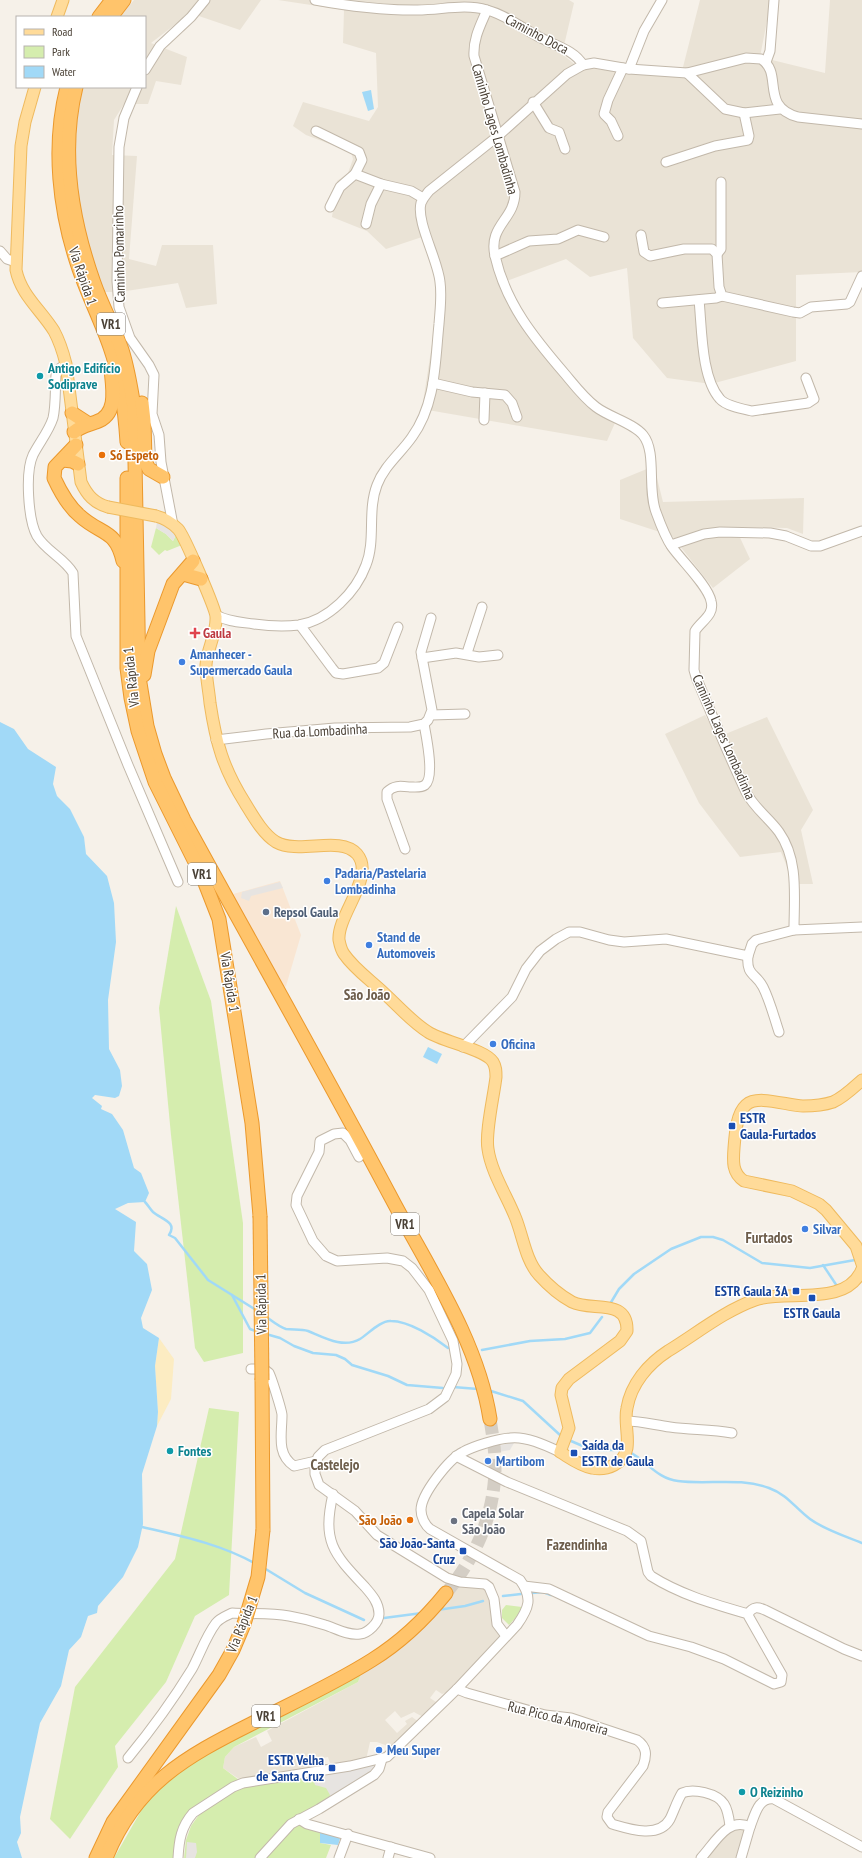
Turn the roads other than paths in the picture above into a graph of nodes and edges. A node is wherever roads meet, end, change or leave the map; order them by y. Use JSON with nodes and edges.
{"nodes":[{"id":1,"x":62,"y":0,"type":"edge"},
{"id":2,"x":112,"y":0,"type":"edge"},
{"id":3,"x":124,"y":0,"type":"edge"},
{"id":4,"x":205,"y":0,"type":"edge"},
{"id":5,"x":315,"y":0,"type":"edge"},
{"id":6,"x":662,"y":0,"type":"edge"},
{"id":7,"x":774,"y":0,"type":"edge"},
{"id":8,"x":373,"y":4,"type":"edge"},
{"id":9,"x":487,"y":10,"type":"junction"},
{"id":10,"x":57,"y":16,"type":"edge"},
{"id":11,"x":100,"y":16,"type":"edge"},
{"id":12,"x":112,"y":16,"type":"edge"},
{"id":13,"x":766,"y":62,"type":"junction"},
{"id":14,"x":584,"y":65,"type":"junction"},
{"id":15,"x":146,"y":68,"type":"edge"},
{"id":16,"x":626,"y":68,"type":"junction"},
{"id":17,"x":687,"y":73,"type":"junction"},
{"id":18,"x":35,"y":88,"type":"edge"},
{"id":19,"x":67,"y":88,"type":"edge"},
{"id":20,"x":76,"y":88,"type":"edge"},
{"id":21,"x":137,"y":88,"type":"edge"},
{"id":22,"x":533,"y":102,"type":"junction"},
{"id":23,"x":780,"y":108,"type":"junction"},
{"id":24,"x":744,"y":113,"type":"junction"},
{"id":25,"x":862,"y":124,"type":"edge"},
{"id":26,"x":316,"y":131,"type":"dead end"},
{"id":27,"x":498,"y":136,"type":"junction"},
{"id":28,"x":618,"y":136,"type":"dead end"},
{"id":29,"x":565,"y":149,"type":"dead end"},
{"id":30,"x":666,"y":162,"type":"dead end"},
{"id":31,"x":355,"y":174,"type":"junction"},
{"id":32,"x":721,"y":182,"type":"dead end"},
{"id":33,"x":381,"y":184,"type":"junction"},
{"id":34,"x":423,"y":198,"type":"junction"},
{"id":35,"x":330,"y":207,"type":"dead end"},
{"id":36,"x":366,"y":224,"type":"dead end"},
{"id":37,"x":641,"y":235,"type":"dead end"},
{"id":38,"x":604,"y":237,"type":"dead end"},
{"id":39,"x":0,"y":251,"type":"edge"},
{"id":40,"x":717,"y":254,"type":"junction"},
{"id":41,"x":495,"y":256,"type":"junction"},
{"id":42,"x":16,"y":262,"type":"junction"},
{"id":43,"x":862,"y":276,"type":"edge"},
{"id":44,"x":722,"y":296,"type":"junction"},
{"id":45,"x":699,"y":300,"type":"junction"},
{"id":46,"x":662,"y":303,"type":"dead end"},
{"id":47,"x":105,"y":333,"type":"junction"},
{"id":48,"x":122,"y":351,"type":"junction"},
{"id":49,"x":66,"y":364,"type":"junction"},
{"id":50,"x":806,"y":378,"type":"dead end"},
{"id":51,"x":433,"y":382,"type":"junction"},
{"id":52,"x":485,"y":393,"type":"junction"},
{"id":53,"x":72,"y":413,"type":"junction"},
{"id":54,"x":517,"y":417,"type":"dead end"},
{"id":55,"x":484,"y":420,"type":"dead end"},
{"id":56,"x":89,"y":424,"type":"junction"},
{"id":57,"x":74,"y":432,"type":"junction"},
{"id":58,"x":76,"y":445,"type":"junction"},
{"id":59,"x":64,"y":460,"type":"junction"},
{"id":60,"x":161,"y":462,"type":"junction"},
{"id":61,"x":78,"y":464,"type":"junction"},
{"id":62,"x":147,"y":466,"type":"junction"},
{"id":63,"x":163,"y":477,"type":"junction"},
{"id":64,"x":173,"y":525,"type":"junction"},
{"id":65,"x":862,"y":531,"type":"edge"},
{"id":66,"x":671,"y":545,"type":"junction"},
{"id":67,"x":193,"y":561,"type":"junction"},
{"id":68,"x":183,"y":574,"type":"junction"},
{"id":69,"x":127,"y":578,"type":"junction"},
{"id":70,"x":201,"y":579,"type":"junction"},
{"id":71,"x":482,"y":607,"type":"dead end"},
{"id":72,"x":216,"y":615,"type":"junction"},
{"id":73,"x":430,"y":618,"type":"dead end"},
{"id":74,"x":300,"y":625,"type":"junction"},
{"id":75,"x":398,"y":627,"type":"dead end"},
{"id":76,"x":467,"y":653,"type":"junction"},
{"id":77,"x":498,"y":655,"type":"dead end"},
{"id":78,"x":422,"y":658,"type":"junction"},
{"id":79,"x":141,"y":695,"type":"junction"},
{"id":80,"x":465,"y":714,"type":"dead end"},
{"id":81,"x":431,"y":715,"type":"junction"},
{"id":82,"x":424,"y":724,"type":"junction"},
{"id":83,"x":216,"y":740,"type":"junction"},
{"id":84,"x":405,"y":849,"type":"dead end"},
{"id":85,"x":178,"y":882,"type":"dead end"},
{"id":86,"x":862,"y":927,"type":"edge"},
{"id":87,"x":794,"y":930,"type":"junction"},
{"id":88,"x":748,"y":956,"type":"junction"},
{"id":89,"x":779,"y":1032,"type":"dead end"},
{"id":90,"x":463,"y":1048,"type":"junction"},
{"id":91,"x":862,"y":1080,"type":"edge"},
{"id":92,"x":359,"y":1157,"type":"dead end"},
{"id":93,"x":861,"y":1259,"type":"edge"},
{"id":94,"x":862,"y":1269,"type":"edge"},
{"id":95,"x":251,"y":1369,"type":"dead end"},
{"id":96,"x":490,"y":1419,"type":"tunnel mouth"},
{"id":97,"x":626,"y":1421,"type":"junction"},
{"id":98,"x":732,"y":1433,"type":"dead end"},
{"id":99,"x":560,"y":1452,"type":"junction"},
{"id":100,"x":456,"y":1456,"type":"junction"},
{"id":101,"x":316,"y":1461,"type":"junction"},
{"id":102,"x":333,"y":1494,"type":"junction"},
{"id":103,"x":524,"y":1586,"type":"junction"},
{"id":104,"x":446,"y":1593,"type":"tunnel mouth"},
{"id":105,"x":748,"y":1614,"type":"junction"},
{"id":106,"x":506,"y":1636,"type":"junction"},
{"id":107,"x":862,"y":1656,"type":"edge"},
{"id":108,"x":457,"y":1689,"type":"junction"},
{"id":109,"x":128,"y":1758,"type":"dead end"},
{"id":110,"x":382,"y":1759,"type":"junction"},
{"id":111,"x":299,"y":1819,"type":"junction"},
{"id":112,"x":730,"y":1826,"type":"junction"},
{"id":113,"x":750,"y":1827,"type":"junction"},
{"id":114,"x":348,"y":1834,"type":"junction"},
{"id":115,"x":391,"y":1847,"type":"junction"},
{"id":116,"x":862,"y":1847,"type":"edge"},
{"id":117,"x":178,"y":1857,"type":"edge"},
{"id":118,"x":96,"y":1858,"type":"edge"},
{"id":119,"x":106,"y":1858,"type":"edge"},
{"id":120,"x":260,"y":1858,"type":"edge"},
{"id":121,"x":339,"y":1858,"type":"edge"},
{"id":122,"x":388,"y":1858,"type":"edge"},
{"id":123,"x":430,"y":1858,"type":"edge"},
{"id":124,"x":701,"y":1858,"type":"edge"},
{"id":125,"x":741,"y":1858,"type":"edge"}],
"edges":[{"from":1,"to":10,"type":"main road"},
{"from":2,"to":11,"type":"highway"},
{"from":3,"to":12,"type":"highway"},
{"from":4,"to":15,"type":"street"},
{"from":5,"to":8,"type":"street","name":"Caminho Doca"},
{"from":6,"to":16,"type":"street"},
{"from":7,"to":13,"type":"street"},
{"from":8,"to":9,"type":"street","name":"Caminho Doca"},
{"from":9,"to":14,"type":"street","name":"Caminho Doca"},
{"from":9,"to":27,"type":"street","name":"Caminho Lages Lombadinha"},
{"from":13,"to":17,"type":"street"},
{"from":13,"to":23,"type":"street"},
{"from":14,"to":16,"type":"street"},
{"from":14,"to":22,"type":"street"},
{"from":16,"to":17,"type":"street"},
{"from":16,"to":28,"type":"street"},
{"from":17,"to":24,"type":"street"},
{"from":18,"to":42,"type":"main road"},
{"from":19,"to":47,"type":"highway","name":"Via Rápida 1","number":"VR1"},
{"from":20,"to":48,"type":"highway","name":"Via Rápida 1","number":"VR1"},
{"from":21,"to":60,"type":"street","name":"Caminho Pomarinho"},
{"from":22,"to":27,"type":"street"},
{"from":22,"to":29,"type":"street"},
{"from":23,"to":24,"type":"street"},
{"from":23,"to":25,"type":"street"},
{"from":24,"to":30,"type":"street"},
{"from":26,"to":31,"type":"street"},
{"from":27,"to":34,"type":"street"},
{"from":27,"to":41,"type":"street","name":"Caminho Lages Lombadinha"},
{"from":31,"to":33,"type":"street"},
{"from":31,"to":35,"type":"street"},
{"from":32,"to":40,"type":"street"},
{"from":33,"to":34,"type":"street"},
{"from":33,"to":36,"type":"street"},
{"from":34,"to":51,"type":"street"},
{"from":37,"to":40,"type":"street"},
{"from":38,"to":41,"type":"street"},
{"from":39,"to":42,"type":"street"},
{"from":40,"to":44,"type":"street"},
{"from":41,"to":66,"type":"street","name":"Caminho Lages Lombadinha"},
{"from":42,"to":49,"type":"main road"},
{"from":43,"to":44,"type":"street"},
{"from":44,"to":45,"type":"street"},
{"from":45,"to":46,"type":"street"},
{"from":45,"to":50,"type":"street"},
{"from":47,"to":56,"type":"highway"},
{"from":47,"to":69,"type":"highway","name":"Via Rápida 1","number":"VR1"},
{"from":48,"to":62,"type":"highway"},
{"from":48,"to":79,"type":"highway","name":"Via Rápida 1","number":"VR1"},
{"from":49,"to":53,"type":"main road"},
{"from":49,"to":85,"type":"street"},
{"from":51,"to":52,"type":"street"},
{"from":51,"to":74,"type":"street"},
{"from":52,"to":54,"type":"street"},
{"from":52,"to":55,"type":"street"},
{"from":53,"to":56,"type":"highway"},
{"from":53,"to":57,"type":"main road"},
{"from":56,"to":57,"type":"highway"},
{"from":57,"to":58,"type":"main road"},
{"from":58,"to":59,"type":"highway"},
{"from":58,"to":61,"type":"main road"},
{"from":59,"to":61,"type":"highway"},
{"from":59,"to":69,"type":"highway"},
{"from":60,"to":62,"type":"highway"},
{"from":60,"to":63,"type":"street","name":"Caminho Pomarinho"},
{"from":61,"to":64,"type":"main road","bridge":true},
{"from":62,"to":63,"type":"highway"},
{"from":63,"to":64,"type":"street","name":"Caminho Pomarinho"},
{"from":64,"to":67,"type":"main road"},
{"from":65,"to":66,"type":"street"},
{"from":66,"to":87,"type":"street","name":"Caminho Lages Lombadinha"},
{"from":67,"to":68,"type":"highway"},
{"from":67,"to":70,"type":"main road"},
{"from":68,"to":70,"type":"highway"},
{"from":68,"to":79,"type":"highway"},
{"from":69,"to":118,"type":"highway","name":"Via Rápida 1","number":"VR1","bridge":true},
{"from":70,"to":72,"type":"main road"},
{"from":71,"to":76,"type":"street"},
{"from":72,"to":74,"type":"street"},
{"from":72,"to":83,"type":"main road"},
{"from":73,"to":78,"type":"street"},
{"from":74,"to":75,"type":"street"},
{"from":76,"to":77,"type":"street"},
{"from":76,"to":78,"type":"street"},
{"from":78,"to":81,"type":"street"},
{"from":79,"to":96,"type":"highway","name":"Via Rápida 1","number":"VR1"},
{"from":80,"to":81,"type":"street"},
{"from":81,"to":82,"type":"street"},
{"from":82,"to":83,"type":"street","name":"Rua da Lombadinha"},
{"from":82,"to":84,"type":"street"},
{"from":83,"to":90,"type":"main road"},
{"from":86,"to":87,"type":"street"},
{"from":87,"to":88,"type":"street"},
{"from":88,"to":89,"type":"street"},
{"from":88,"to":90,"type":"street"},
{"from":90,"to":99,"type":"main road"},
{"from":91,"to":93,"type":"main road"},
{"from":92,"to":101,"type":"street"},
{"from":94,"to":97,"type":"main road"},
{"from":95,"to":101,"type":"street"},
{"from":97,"to":98,"type":"street"},
{"from":97,"to":99,"type":"main road"},
{"from":99,"to":100,"type":"street"},
{"from":100,"to":103,"type":"street"},
{"from":100,"to":105,"type":"street"},
{"from":101,"to":102,"type":"street"},
{"from":102,"to":106,"type":"street"},
{"from":102,"to":109,"type":"street"},
{"from":103,"to":105,"type":"street"},
{"from":103,"to":106,"type":"street"},
{"from":104,"to":119,"type":"highway","number":"VR1"},
{"from":105,"to":107,"type":"street"},
{"from":106,"to":108,"type":"street"},
{"from":108,"to":110,"type":"street"},
{"from":108,"to":112,"type":"street","name":"Rua Pico da Amoreira"},
{"from":110,"to":111,"type":"street"},
{"from":110,"to":117,"type":"street"},
{"from":111,"to":114,"type":"street"},
{"from":111,"to":120,"type":"street"},
{"from":112,"to":113,"type":"street"},
{"from":112,"to":124,"type":"street"},
{"from":113,"to":116,"type":"street"},
{"from":113,"to":125,"type":"street"},
{"from":114,"to":115,"type":"street"},
{"from":114,"to":121,"type":"street"},
{"from":115,"to":122,"type":"street"},
{"from":115,"to":123,"type":"street"}]}
